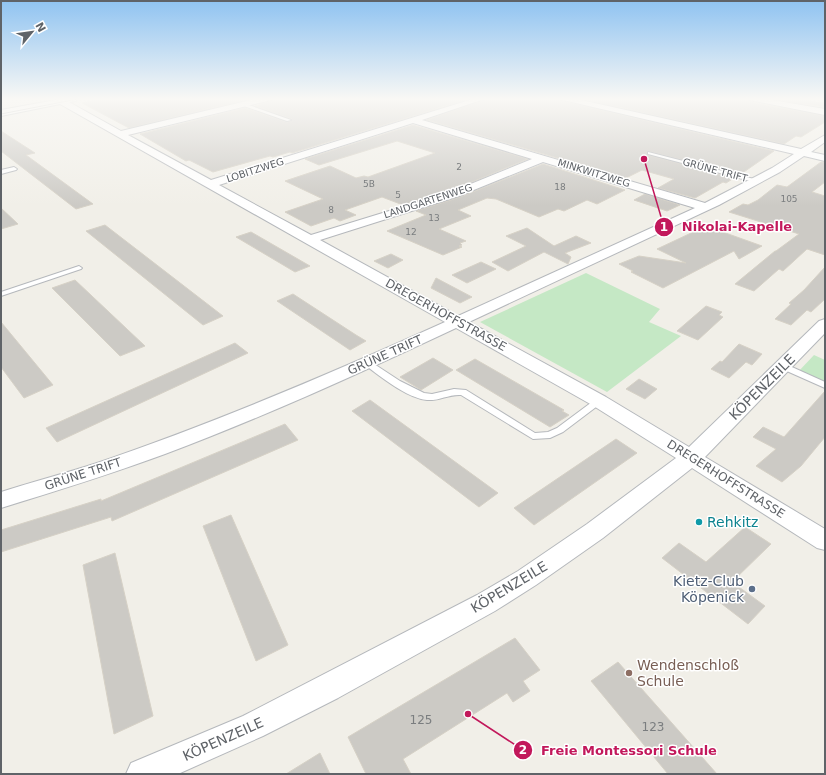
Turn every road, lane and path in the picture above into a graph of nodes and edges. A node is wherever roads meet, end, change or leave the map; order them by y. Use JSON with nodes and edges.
{"nodes":[{"id":1,"x":119,"y":134,"type":"edge"},
{"id":2,"x":368,"y":134,"type":"edge"},
{"id":3,"x":461,"y":134,"type":"edge"},
{"id":4,"x":720,"y":134,"type":"edge"},
{"id":5,"x":825,"y":138,"type":"edge"},
{"id":6,"x":650,"y":153,"type":"dead end"},
{"id":7,"x":802,"y":153,"type":"junction"},
{"id":8,"x":543,"y":158,"type":"junction"},
{"id":9,"x":825,"y":158,"type":"edge"},
{"id":10,"x":1,"y":166,"type":"edge"},
{"id":11,"x":14,"y":168,"type":"dead end"},
{"id":12,"x":4,"y":171,"type":"edge"},
{"id":13,"x":756,"y":181,"type":"junction"},
{"id":14,"x":210,"y":184,"type":"junction"},
{"id":15,"x":706,"y":207,"type":"junction"},
{"id":16,"x":310,"y":240,"type":"junction"},
{"id":17,"x":79,"y":268,"type":"dead end"},
{"id":18,"x":1,"y":294,"type":"edge"},
{"id":19,"x":458,"y":322,"type":"junction"},
{"id":20,"x":825,"y":324,"type":"edge"},
{"id":21,"x":368,"y":363,"type":"junction"},
{"id":22,"x":783,"y":366,"type":"junction"},
{"id":23,"x":825,"y":385,"type":"edge"},
{"id":24,"x":599,"y":401,"type":"junction"},
{"id":25,"x":692,"y":457,"type":"junction"},
{"id":26,"x":1,"y":500,"type":"edge"},
{"id":27,"x":825,"y":541,"type":"edge"},
{"id":28,"x":142,"y":774,"type":"edge"}],
"edges":[{"from":1,"to":14,"type":"street","name":"DREGERHOFFSTRASSE"},
{"from":2,"to":14,"type":"street","name":"LOBITZWEG"},
{"from":3,"to":8,"type":"street","name":"MINKWITZWEG"},
{"from":4,"to":7,"type":"street"},
{"from":5,"to":7,"type":"street","name":"GRÜNE TRIFT"},
{"from":6,"to":13,"type":"lane","name":"GRÜNE TRIFT"},
{"from":7,"to":9,"type":"street"},
{"from":7,"to":13,"type":"street","name":"GRÜNE TRIFT"},
{"from":8,"to":15,"type":"street","name":"MINKWITZWEG"},
{"from":8,"to":16,"type":"street","name":"LANDGARTENWEG"},
{"from":10,"to":12,"type":"lane"},
{"from":11,"to":12,"type":"lane"},
{"from":13,"to":15,"type":"street","name":"GRÜNE TRIFT"},
{"from":14,"to":16,"type":"street","name":"DREGERHOFFSTRASSE"},
{"from":15,"to":19,"type":"street","name":"GRÜNE TRIFT"},
{"from":16,"to":19,"type":"street","name":"DREGERHOFFSTRASSE"},
{"from":17,"to":18,"type":"lane"},
{"from":19,"to":21,"type":"street","name":"GRÜNE TRIFT"},
{"from":19,"to":24,"type":"street","name":"DREGERHOFFSTRASSE"},
{"from":20,"to":22,"type":"street","name":"KÖPENZEILE"},
{"from":21,"to":24,"type":"lane"},
{"from":21,"to":26,"type":"street","name":"GRÜNE TRIFT"},
{"from":22,"to":23,"type":"lane"},
{"from":22,"to":25,"type":"street","name":"KÖPENZEILE"},
{"from":24,"to":25,"type":"street","name":"DREGERHOFFSTRASSE"},
{"from":25,"to":27,"type":"street","name":"DREGERHOFFSTRASSE"},
{"from":25,"to":28,"type":"street","name":"KÖPENZEILE"}]}
